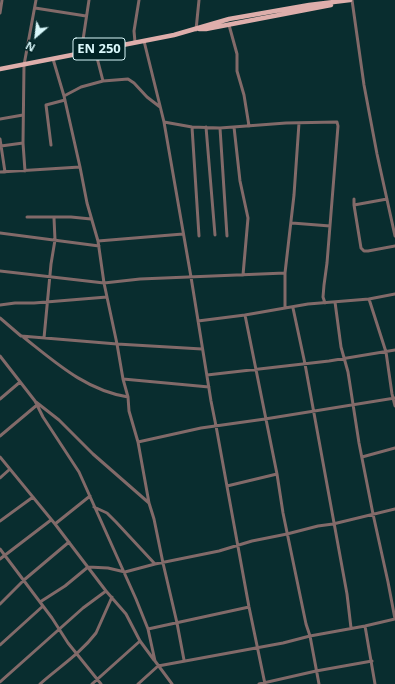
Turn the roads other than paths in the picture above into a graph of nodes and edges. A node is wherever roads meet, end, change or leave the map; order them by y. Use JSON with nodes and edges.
{"nodes":[{"id":1,"x":36,"y":0,"type":"edge"},
{"id":2,"x":89,"y":0,"type":"edge"},
{"id":3,"x":139,"y":0,"type":"edge"},
{"id":4,"x":199,"y":0,"type":"edge"},
{"id":5,"x":351,"y":0,"type":"edge"},
{"id":6,"x":342,"y":1,"type":"junction"},
{"id":7,"x":1,"y":2,"type":"edge"},
{"id":8,"x":35,"y":8,"type":"junction"},
{"id":9,"x":0,"y":13,"type":"edge"},
{"id":10,"x":86,"y":16,"type":"junction"},
{"id":11,"x":229,"y":25,"type":"junction"},
{"id":12,"x":197,"y":29,"type":"junction"},
{"id":13,"x":144,"y":41,"type":"junction"},
{"id":14,"x":135,"y":42,"type":"junction"},
{"id":15,"x":95,"y":50,"type":"junction"},
{"id":16,"x":81,"y":54,"type":"junction"},
{"id":17,"x":53,"y":59,"type":"junction"},
{"id":18,"x":24,"y":65,"type":"junction"},
{"id":19,"x":0,"y":69,"type":"edge"},
{"id":20,"x":103,"y":81,"type":"junction"},
{"id":21,"x":64,"y":96,"type":"junction"},
{"id":22,"x":65,"y":100,"type":"junction"},
{"id":23,"x":160,"y":107,"type":"junction"},
{"id":24,"x":23,"y":115,"type":"junction"},
{"id":25,"x":0,"y":119,"type":"edge"},
{"id":26,"x":164,"y":122,"type":"junction"},
{"id":27,"x":299,"y":123,"type":"junction"},
{"id":28,"x":249,"y":126,"type":"junction"},
{"id":29,"x":192,"y":127,"type":"junction"},
{"id":30,"x":206,"y":127,"type":"junction"},
{"id":31,"x":234,"y":127,"type":"junction"},
{"id":32,"x":220,"y":128,"type":"junction"},
{"id":33,"x":0,"y":140,"type":"edge"},
{"id":34,"x":23,"y":143,"type":"junction"},
{"id":35,"x":51,"y":145,"type":"dead end"},
{"id":36,"x":1,"y":146,"type":"junction"},
{"id":37,"x":80,"y":167,"type":"junction"},
{"id":38,"x":25,"y":171,"type":"junction"},
{"id":39,"x":0,"y":172,"type":"edge"},
{"id":40,"x":5,"y":172,"type":"junction"},
{"id":41,"x":354,"y":199,"type":"dead end"},
{"id":42,"x":387,"y":199,"type":"junction"},
{"id":43,"x":354,"y":205,"type":"junction"},
{"id":44,"x":27,"y":217,"type":"dead end"},
{"id":45,"x":54,"y":218,"type":"junction"},
{"id":46,"x":91,"y":219,"type":"junction"},
{"id":47,"x":292,"y":223,"type":"junction"},
{"id":48,"x":330,"y":226,"type":"junction"},
{"id":49,"x":0,"y":233,"type":"edge"},
{"id":50,"x":183,"y":234,"type":"junction"},
{"id":51,"x":215,"y":235,"type":"dead end"},
{"id":52,"x":200,"y":236,"type":"dead end"},
{"id":53,"x":227,"y":236,"type":"dead end"},
{"id":54,"x":395,"y":236,"type":"edge"},
{"id":55,"x":55,"y":240,"type":"junction"},
{"id":56,"x":98,"y":241,"type":"junction"},
{"id":57,"x":98,"y":246,"type":"junction"},
{"id":58,"x":395,"y":246,"type":"edge"},
{"id":59,"x":0,"y":271,"type":"edge"},
{"id":60,"x":285,"y":273,"type":"junction"},
{"id":61,"x":243,"y":275,"type":"junction"},
{"id":62,"x":50,"y":277,"type":"junction"},
{"id":63,"x":191,"y":277,"type":"junction"},
{"id":64,"x":104,"y":283,"type":"junction"},
{"id":65,"x":395,"y":294,"type":"edge"},
{"id":66,"x":107,"y":297,"type":"junction"},
{"id":67,"x":369,"y":299,"type":"junction"},
{"id":68,"x":47,"y":301,"type":"junction"},
{"id":69,"x":335,"y":302,"type":"junction"},
{"id":70,"x":325,"y":303,"type":"junction"},
{"id":71,"x":0,"y":305,"type":"edge"},
{"id":72,"x":285,"y":308,"type":"junction"},
{"id":73,"x":293,"y":308,"type":"junction"},
{"id":74,"x":245,"y":315,"type":"junction"},
{"id":75,"x":0,"y":318,"type":"edge"},
{"id":76,"x":198,"y":321,"type":"junction"},
{"id":77,"x":21,"y":336,"type":"junction"},
{"id":78,"x":44,"y":338,"type":"junction"},
{"id":79,"x":117,"y":344,"type":"junction"},
{"id":80,"x":202,"y":349,"type":"junction"},
{"id":81,"x":395,"y":350,"type":"edge"},
{"id":82,"x":386,"y":352,"type":"junction"},
{"id":83,"x":0,"y":356,"type":"edge"},
{"id":84,"x":345,"y":358,"type":"junction"},
{"id":85,"x":305,"y":364,"type":"junction"},
{"id":86,"x":257,"y":370,"type":"junction"},
{"id":87,"x":207,"y":375,"type":"junction"},
{"id":88,"x":123,"y":379,"type":"junction"},
{"id":89,"x":20,"y":382,"type":"junction"},
{"id":90,"x":209,"y":386,"type":"junction"},
{"id":91,"x":128,"y":397,"type":"junction"},
{"id":92,"x":394,"y":398,"type":"edge"},
{"id":93,"x":0,"y":399,"type":"edge"},
{"id":94,"x":35,"y":401,"type":"junction"},
{"id":95,"x":37,"y":405,"type":"junction"},
{"id":96,"x":353,"y":405,"type":"junction"},
{"id":97,"x":395,"y":406,"type":"edge"},
{"id":98,"x":313,"y":411,"type":"junction"},
{"id":99,"x":265,"y":420,"type":"junction"},
{"id":100,"x":216,"y":426,"type":"junction"},
{"id":101,"x":0,"y":436,"type":"edge"},
{"id":102,"x":138,"y":442,"type":"junction"},
{"id":103,"x":395,"y":448,"type":"edge"},
{"id":104,"x":362,"y":456,"type":"junction"},
{"id":105,"x":0,"y":457,"type":"edge"},
{"id":106,"x":10,"y":469,"type":"junction"},
{"id":107,"x":277,"y":474,"type":"junction"},
{"id":108,"x":0,"y":478,"type":"edge"},
{"id":109,"x":227,"y":486,"type":"junction"},
{"id":110,"x":90,"y":496,"type":"junction"},
{"id":111,"x":33,"y":497,"type":"junction"},
{"id":112,"x":149,"y":503,"type":"junction"},
{"id":113,"x":94,"y":507,"type":"junction"},
{"id":114,"x":395,"y":509,"type":"edge"},
{"id":115,"x":373,"y":514,"type":"junction"},
{"id":116,"x":51,"y":520,"type":"junction"},
{"id":117,"x":0,"y":521,"type":"edge"},
{"id":118,"x":55,"y":524,"type":"junction"},
{"id":119,"x":333,"y":524,"type":"junction"},
{"id":120,"x":287,"y":534,"type":"junction"},
{"id":121,"x":69,"y":542,"type":"junction"},
{"id":122,"x":238,"y":546,"type":"junction"},
{"id":123,"x":0,"y":549,"type":"edge"},
{"id":124,"x":4,"y":555,"type":"junction"},
{"id":125,"x":0,"y":559,"type":"edge"},
{"id":126,"x":163,"y":563,"type":"junction"},
{"id":127,"x":155,"y":564,"type":"junction"},
{"id":128,"x":88,"y":567,"type":"junction"},
{"id":129,"x":125,"y":572,"type":"junction"},
{"id":130,"x":24,"y":580,"type":"junction"},
{"id":131,"x":106,"y":591,"type":"junction"},
{"id":132,"x":112,"y":597,"type":"junction"},
{"id":133,"x":40,"y":602,"type":"junction"},
{"id":134,"x":0,"y":604,"type":"edge"},
{"id":135,"x":43,"y":606,"type":"junction"},
{"id":136,"x":249,"y":607,"type":"junction"},
{"id":137,"x":177,"y":623,"type":"junction"},
{"id":138,"x":366,"y":626,"type":"junction"},
{"id":139,"x":351,"y":628,"type":"junction"},
{"id":140,"x":59,"y":629,"type":"junction"},
{"id":141,"x":148,"y":630,"type":"junction"},
{"id":142,"x":310,"y":636,"type":"junction"},
{"id":143,"x":140,"y":641,"type":"junction"},
{"id":144,"x":0,"y":645,"type":"edge"},
{"id":145,"x":258,"y":647,"type":"junction"},
{"id":146,"x":77,"y":653,"type":"junction"},
{"id":147,"x":184,"y":660,"type":"junction"},
{"id":148,"x":155,"y":661,"type":"junction"},
{"id":149,"x":372,"y":661,"type":"junction"},
{"id":150,"x":158,"y":666,"type":"junction"},
{"id":151,"x":316,"y":671,"type":"junction"},
{"id":152,"x":97,"y":680,"type":"junction"},
{"id":153,"x":0,"y":682,"type":"edge"},
{"id":154,"x":265,"y":683,"type":"edge"},
{"id":155,"x":40,"y":684,"type":"edge"},
{"id":156,"x":92,"y":684,"type":"edge"},
{"id":157,"x":101,"y":684,"type":"edge"},
{"id":158,"x":138,"y":684,"type":"edge"},
{"id":159,"x":172,"y":684,"type":"edge"},
{"id":160,"x":259,"y":684,"type":"edge"},
{"id":161,"x":319,"y":684,"type":"edge"},
{"id":162,"x":375,"y":684,"type":"edge"}],
"edges":[{"from":1,"to":8,"type":"street"},
{"from":2,"to":10,"type":"street"},
{"from":3,"to":14,"type":"street"},
{"from":4,"to":12,"type":"street"},
{"from":5,"to":6,"type":"main road","number":"EN 250"},
{"from":5,"to":42,"type":"street"},
{"from":6,"to":11,"type":"main road","number":"EN 250"},
{"from":6,"to":12,"type":"main road","number":"EN 250"},
{"from":7,"to":9,"type":"street"},
{"from":8,"to":10,"type":"street"},
{"from":8,"to":18,"type":"street"},
{"from":10,"to":16,"type":"street"},
{"from":11,"to":12,"type":"main road","number":"EN 250"},
{"from":11,"to":28,"type":"street"},
{"from":12,"to":13,"type":"main road","number":"EN 250"},
{"from":13,"to":14,"type":"main road","number":"EN 250"},
{"from":13,"to":23,"type":"street"},
{"from":14,"to":15,"type":"main road","number":"EN 250"},
{"from":15,"to":16,"type":"main road","number":"EN 250"},
{"from":15,"to":20,"type":"street"},
{"from":16,"to":17,"type":"main road","number":"EN 250"},
{"from":17,"to":18,"type":"main road","number":"EN 250"},
{"from":17,"to":21,"type":"street"},
{"from":18,"to":19,"type":"main road","number":"EN 250"},
{"from":18,"to":24,"type":"street"},
{"from":20,"to":21,"type":"street"},
{"from":20,"to":23,"type":"street"},
{"from":21,"to":22,"type":"street"},
{"from":22,"to":35,"type":"street"},
{"from":22,"to":37,"type":"street"},
{"from":23,"to":26,"type":"street"},
{"from":24,"to":25,"type":"street"},
{"from":24,"to":34,"type":"street"},
{"from":26,"to":29,"type":"street"},
{"from":26,"to":50,"type":"street"},
{"from":27,"to":28,"type":"street"},
{"from":27,"to":47,"type":"street"},
{"from":27,"to":48,"type":"street"},
{"from":28,"to":31,"type":"street"},
{"from":29,"to":30,"type":"street"},
{"from":29,"to":52,"type":"street"},
{"from":30,"to":32,"type":"street"},
{"from":30,"to":51,"type":"street"},
{"from":31,"to":32,"type":"street"},
{"from":31,"to":61,"type":"street"},
{"from":32,"to":53,"type":"street"},
{"from":33,"to":36,"type":"street"},
{"from":34,"to":36,"type":"street"},
{"from":34,"to":38,"type":"street"},
{"from":36,"to":40,"type":"street"},
{"from":37,"to":38,"type":"street"},
{"from":37,"to":46,"type":"street"},
{"from":38,"to":40,"type":"street"},
{"from":39,"to":40,"type":"street"},
{"from":41,"to":43,"type":"street"},
{"from":42,"to":43,"type":"street"},
{"from":42,"to":54,"type":"street"},
{"from":43,"to":58,"type":"street"},
{"from":44,"to":45,"type":"street"},
{"from":45,"to":46,"type":"street"},
{"from":45,"to":55,"type":"street"},
{"from":46,"to":56,"type":"street"},
{"from":47,"to":48,"type":"street"},
{"from":47,"to":60,"type":"street"},
{"from":48,"to":70,"type":"street"},
{"from":49,"to":55,"type":"street"},
{"from":50,"to":56,"type":"street"},
{"from":50,"to":63,"type":"street"},
{"from":55,"to":57,"type":"street"},
{"from":55,"to":62,"type":"street"},
{"from":56,"to":57,"type":"street"},
{"from":57,"to":64,"type":"street"},
{"from":59,"to":62,"type":"street"},
{"from":60,"to":61,"type":"street"},
{"from":60,"to":72,"type":"street"},
{"from":61,"to":63,"type":"street"},
{"from":62,"to":64,"type":"street"},
{"from":62,"to":68,"type":"street"},
{"from":63,"to":64,"type":"street"},
{"from":63,"to":76,"type":"street"},
{"from":64,"to":66,"type":"street"},
{"from":65,"to":67,"type":"street"},
{"from":66,"to":68,"type":"street"},
{"from":66,"to":79,"type":"street"},
{"from":67,"to":69,"type":"street"},
{"from":67,"to":82,"type":"street"},
{"from":68,"to":71,"type":"street"},
{"from":68,"to":78,"type":"street"},
{"from":69,"to":70,"type":"street"},
{"from":69,"to":84,"type":"street"},
{"from":70,"to":73,"type":"street"},
{"from":72,"to":73,"type":"street"},
{"from":72,"to":74,"type":"street"},
{"from":73,"to":85,"type":"street"},
{"from":74,"to":76,"type":"street"},
{"from":74,"to":86,"type":"street"},
{"from":75,"to":77,"type":"street"},
{"from":76,"to":80,"type":"street"},
{"from":77,"to":78,"type":"street"},
{"from":77,"to":91,"type":"street"},
{"from":78,"to":79,"type":"street"},
{"from":79,"to":80,"type":"street"},
{"from":79,"to":88,"type":"street"},
{"from":80,"to":87,"type":"street"},
{"from":81,"to":82,"type":"street"},
{"from":82,"to":84,"type":"street"},
{"from":82,"to":92,"type":"street"},
{"from":83,"to":89,"type":"street"},
{"from":84,"to":85,"type":"street"},
{"from":84,"to":96,"type":"street"},
{"from":85,"to":86,"type":"street"},
{"from":85,"to":98,"type":"street"},
{"from":86,"to":87,"type":"street"},
{"from":86,"to":99,"type":"street"},
{"from":87,"to":90,"type":"street"},
{"from":88,"to":90,"type":"street"},
{"from":88,"to":91,"type":"street"},
{"from":89,"to":93,"type":"street"},
{"from":89,"to":94,"type":"street"},
{"from":90,"to":100,"type":"street"},
{"from":91,"to":102,"type":"street"},
{"from":92,"to":96,"type":"street"},
{"from":92,"to":97,"type":"street"},
{"from":94,"to":95,"type":"street"},
{"from":94,"to":112,"type":"street"},
{"from":95,"to":101,"type":"street"},
{"from":95,"to":110,"type":"street"},
{"from":96,"to":98,"type":"street"},
{"from":96,"to":104,"type":"street"},
{"from":98,"to":99,"type":"street"},
{"from":98,"to":119,"type":"street"},
{"from":99,"to":100,"type":"street"},
{"from":99,"to":107,"type":"street"},
{"from":100,"to":102,"type":"street"},
{"from":100,"to":109,"type":"street"},
{"from":102,"to":112,"type":"street"},
{"from":103,"to":104,"type":"street"},
{"from":104,"to":115,"type":"street"},
{"from":105,"to":106,"type":"street"},
{"from":106,"to":108,"type":"street"},
{"from":106,"to":111,"type":"street"},
{"from":107,"to":109,"type":"street"},
{"from":107,"to":120,"type":"street"},
{"from":109,"to":122,"type":"street"},
{"from":110,"to":113,"type":"street"},
{"from":110,"to":118,"type":"street"},
{"from":111,"to":116,"type":"street"},
{"from":111,"to":117,"type":"street"},
{"from":112,"to":126,"type":"street"},
{"from":113,"to":127,"type":"street"},
{"from":113,"to":129,"type":"street"},
{"from":114,"to":115,"type":"street"},
{"from":115,"to":119,"type":"street"},
{"from":115,"to":138,"type":"street"},
{"from":116,"to":118,"type":"street"},
{"from":116,"to":124,"type":"street"},
{"from":118,"to":121,"type":"street"},
{"from":119,"to":120,"type":"street"},
{"from":119,"to":139,"type":"street"},
{"from":120,"to":122,"type":"street"},
{"from":120,"to":142,"type":"street"},
{"from":121,"to":128,"type":"street"},
{"from":121,"to":130,"type":"street"},
{"from":122,"to":126,"type":"street"},
{"from":122,"to":136,"type":"street"},
{"from":123,"to":124,"type":"street"},
{"from":124,"to":125,"type":"street"},
{"from":124,"to":130,"type":"street"},
{"from":126,"to":127,"type":"street"},
{"from":126,"to":137,"type":"street"},
{"from":127,"to":129,"type":"street"},
{"from":128,"to":129,"type":"street"},
{"from":128,"to":131,"type":"street"},
{"from":128,"to":133,"type":"street"},
{"from":129,"to":141,"type":"street"},
{"from":130,"to":133,"type":"street"},
{"from":130,"to":134,"type":"street"},
{"from":131,"to":132,"type":"street"},
{"from":131,"to":140,"type":"street"},
{"from":132,"to":143,"type":"street"},
{"from":132,"to":146,"type":"street"},
{"from":133,"to":135,"type":"street"},
{"from":135,"to":140,"type":"street"},
{"from":135,"to":144,"type":"street"},
{"from":136,"to":137,"type":"street"},
{"from":136,"to":145,"type":"street"},
{"from":137,"to":141,"type":"street"},
{"from":137,"to":147,"type":"street"},
{"from":138,"to":139,"type":"street"},
{"from":138,"to":149,"type":"street"},
{"from":139,"to":142,"type":"street"},
{"from":140,"to":146,"type":"street"},
{"from":140,"to":153,"type":"street"},
{"from":141,"to":148,"type":"street"},
{"from":142,"to":145,"type":"street"},
{"from":142,"to":151,"type":"street"},
{"from":143,"to":148,"type":"street"},
{"from":143,"to":152,"type":"street"},
{"from":145,"to":147,"type":"street"},
{"from":145,"to":154,"type":"street"},
{"from":146,"to":152,"type":"street"},
{"from":146,"to":155,"type":"street"},
{"from":147,"to":150,"type":"street"},
{"from":148,"to":150,"type":"street"},
{"from":149,"to":151,"type":"street"},
{"from":149,"to":162,"type":"street"},
{"from":150,"to":158,"type":"street"},
{"from":150,"to":159,"type":"street"},
{"from":151,"to":154,"type":"street"},
{"from":151,"to":161,"type":"street"},
{"from":152,"to":156,"type":"street"},
{"from":152,"to":157,"type":"street"},
{"from":154,"to":160,"type":"street"}]}
